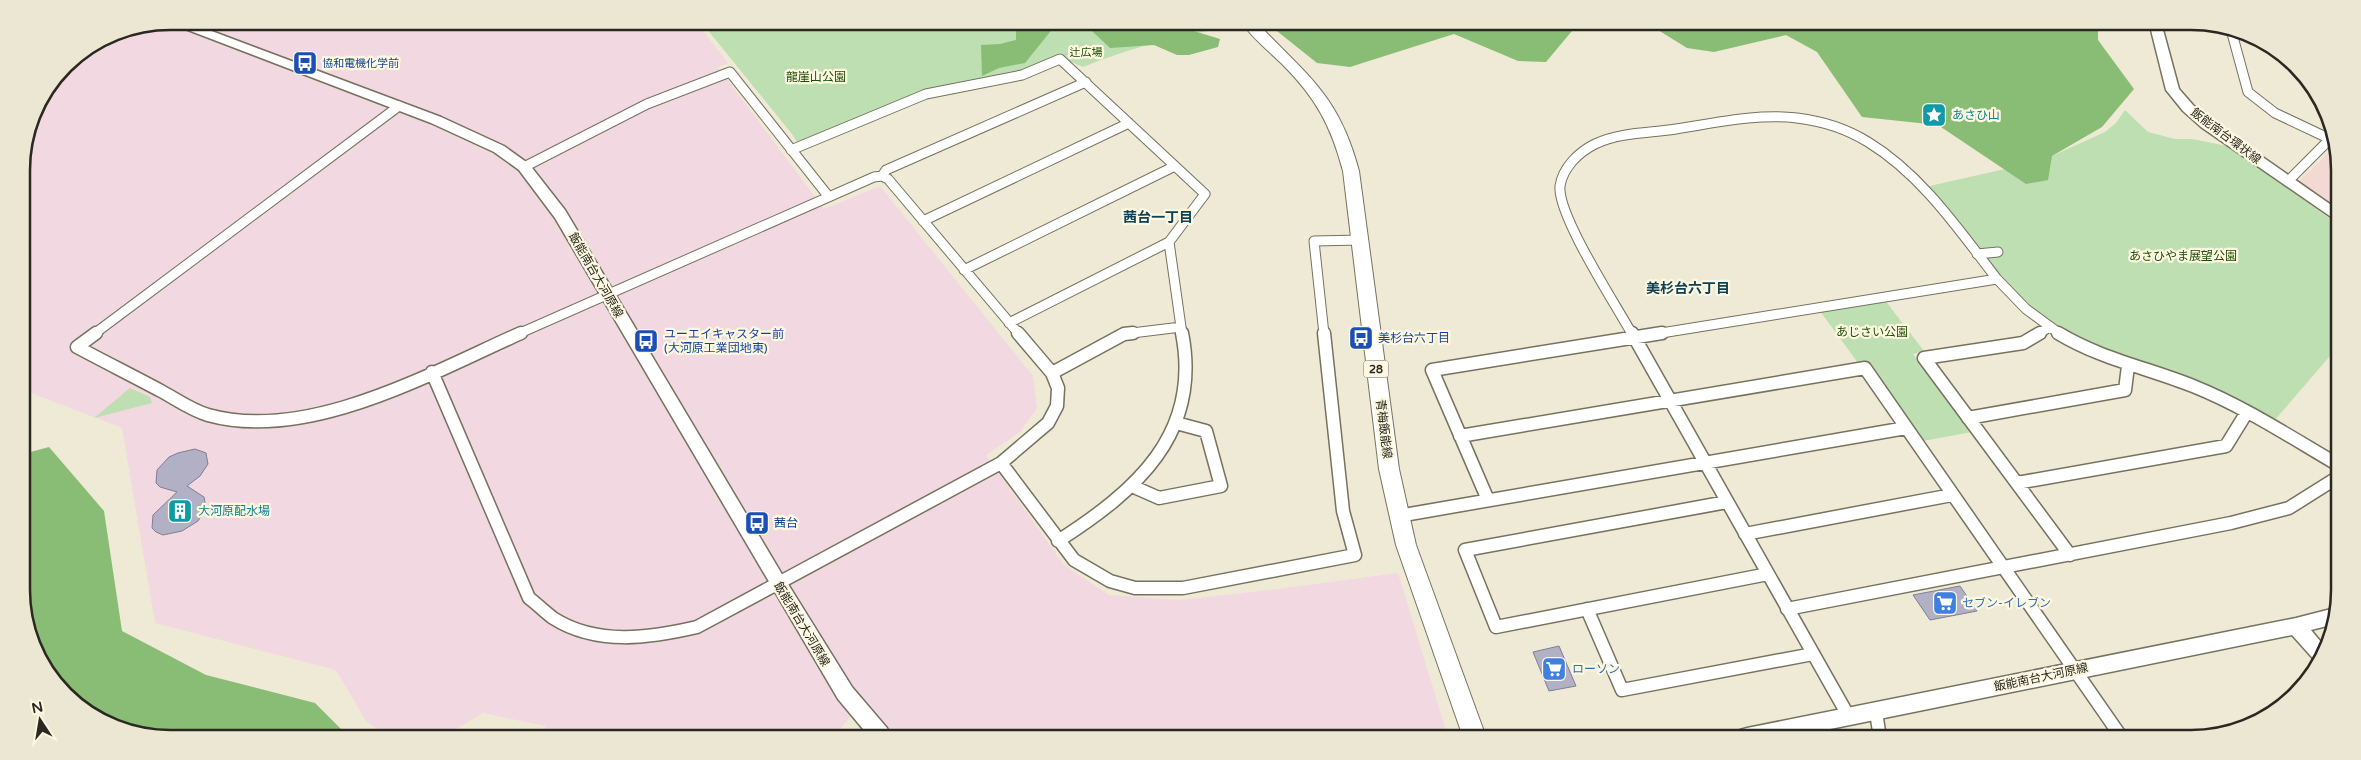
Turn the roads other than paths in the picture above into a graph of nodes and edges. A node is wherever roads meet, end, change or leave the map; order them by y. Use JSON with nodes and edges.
{"nodes":[{"id":1,"x":197,"y":30,"type":"edge"},
{"id":2,"x":1256,"y":30,"type":"edge"},
{"id":3,"x":2157,"y":30,"type":"edge"},
{"id":4,"x":2233,"y":37,"type":"edge"},
{"id":5,"x":1086,"y":82,"type":"junction"},
{"id":6,"x":399,"y":106,"type":"junction"},
{"id":7,"x":1129,"y":123,"type":"junction"},
{"id":8,"x":2326,"y":134,"type":"edge"},
{"id":9,"x":2328,"y":141,"type":"edge"},
{"id":10,"x":791,"y":150,"type":"junction"},
{"id":11,"x":1175,"y":166,"type":"junction"},
{"id":12,"x":524,"y":167,"type":"junction"},
{"id":13,"x":882,"y":176,"type":"junction"},
{"id":14,"x":2288,"y":181,"type":"junction"},
{"id":15,"x":829,"y":197,"type":"junction"},
{"id":16,"x":2331,"y":212,"type":"edge"},
{"id":17,"x":923,"y":221,"type":"junction"},
{"id":18,"x":1361,"y":240,"type":"junction"},
{"id":19,"x":1169,"y":242,"type":"junction"},
{"id":20,"x":1998,"y":252,"type":"dead end"},
{"id":21,"x":1977,"y":254,"type":"junction"},
{"id":22,"x":964,"y":270,"type":"junction"},
{"id":23,"x":1997,"y":279,"type":"junction"},
{"id":24,"x":607,"y":295,"type":"junction"},
{"id":25,"x":1009,"y":323,"type":"junction"},
{"id":26,"x":1181,"y":327,"type":"junction"},
{"id":27,"x":2048,"y":328,"type":"junction"},
{"id":28,"x":1632,"y":336,"type":"junction"},
{"id":29,"x":2128,"y":366,"type":"junction"},
{"id":30,"x":432,"y":372,"type":"junction"},
{"id":31,"x":1052,"y":373,"type":"junction"},
{"id":32,"x":1669,"y":401,"type":"junction"},
{"id":33,"x":2247,"y":412,"type":"junction"},
{"id":34,"x":1968,"y":418,"type":"junction"},
{"id":35,"x":1176,"y":423,"type":"junction"},
{"id":36,"x":1906,"y":428,"type":"junction"},
{"id":37,"x":1460,"y":436,"type":"junction"},
{"id":38,"x":2331,"y":461,"type":"edge"},
{"id":39,"x":1001,"y":463,"type":"junction"},
{"id":40,"x":1704,"y":463,"type":"junction"},
{"id":41,"x":2331,"y":481,"type":"edge"},
{"id":42,"x":2017,"y":483,"type":"junction"},
{"id":43,"x":1134,"y":486,"type":"junction"},
{"id":44,"x":1952,"y":495,"type":"junction"},
{"id":45,"x":1488,"y":500,"type":"junction"},
{"id":46,"x":1726,"y":502,"type":"junction"},
{"id":47,"x":1398,"y":516,"type":"junction"},
{"id":48,"x":1745,"y":534,"type":"junction"},
{"id":49,"x":1058,"y":541,"type":"junction"},
{"id":50,"x":2070,"y":555,"type":"junction"},
{"id":51,"x":2003,"y":568,"type":"junction"},
{"id":52,"x":1768,"y":574,"type":"junction"},
{"id":53,"x":777,"y":582,"type":"junction"},
{"id":54,"x":1587,"y":609,"type":"junction"},
{"id":55,"x":1787,"y":609,"type":"junction"},
{"id":56,"x":2328,"y":618,"type":"edge"},
{"id":57,"x":2296,"y":626,"type":"junction"},
{"id":58,"x":2317,"y":651,"type":"edge"},
{"id":59,"x":1813,"y":654,"type":"junction"},
{"id":60,"x":2075,"y":670,"type":"junction"},
{"id":61,"x":1876,"y":712,"type":"junction"},
{"id":62,"x":1849,"y":717,"type":"junction"},
{"id":63,"x":876,"y":730,"type":"edge"},
{"id":64,"x":1472,"y":730,"type":"edge"},
{"id":65,"x":1783,"y":730,"type":"edge"},
{"id":66,"x":1879,"y":730,"type":"edge"},
{"id":67,"x":2116,"y":730,"type":"edge"}],
"edges":[{"from":1,"to":6,"type":"street","name":"飯能南台大河原線"},
{"from":2,"to":18,"type":"main road","name":"青梅飯能線","number":"28"},
{"from":3,"to":14,"type":"street","name":"飯能南台環状線"},
{"from":4,"to":8,"type":"street"},
{"from":5,"to":7,"type":"street"},
{"from":5,"to":10,"type":"street"},
{"from":5,"to":13,"type":"street"},
{"from":6,"to":12,"type":"street","name":"飯能南台大河原線"},
{"from":6,"to":30,"type":"street"},
{"from":7,"to":11,"type":"street"},
{"from":7,"to":17,"type":"street"},
{"from":9,"to":14,"type":"street"},
{"from":10,"to":12,"type":"street"},
{"from":10,"to":15,"type":"street"},
{"from":11,"to":19,"type":"street"},
{"from":11,"to":22,"type":"street"},
{"from":12,"to":24,"type":"street","name":"飯能南台大河原線"},
{"from":13,"to":15,"type":"street"},
{"from":13,"to":17,"type":"street"},
{"from":14,"to":16,"type":"street","name":"飯能南台環状線"},
{"from":15,"to":24,"type":"street"},
{"from":17,"to":22,"type":"street"},
{"from":18,"to":47,"type":"main road","name":"青梅飯能線","number":"28"},
{"from":18,"to":49,"type":"street"},
{"from":19,"to":25,"type":"street"},
{"from":19,"to":26,"type":"street"},
{"from":20,"to":21,"type":"street"},
{"from":21,"to":23,"type":"street"},
{"from":21,"to":28,"type":"street"},
{"from":22,"to":25,"type":"street"},
{"from":23,"to":27,"type":"street"},
{"from":23,"to":28,"type":"street"},
{"from":24,"to":30,"type":"street"},
{"from":24,"to":53,"type":"street","name":"飯能南台大河原線"},
{"from":25,"to":31,"type":"street"},
{"from":26,"to":31,"type":"street"},
{"from":26,"to":35,"type":"street"},
{"from":27,"to":29,"type":"street"},
{"from":27,"to":34,"type":"street"},
{"from":28,"to":32,"type":"street"},
{"from":28,"to":37,"type":"street"},
{"from":29,"to":33,"type":"street"},
{"from":29,"to":34,"type":"street"},
{"from":30,"to":53,"type":"street"},
{"from":31,"to":39,"type":"street"},
{"from":32,"to":36,"type":"street"},
{"from":32,"to":37,"type":"street"},
{"from":32,"to":40,"type":"street"},
{"from":33,"to":38,"type":"street"},
{"from":33,"to":42,"type":"street"},
{"from":34,"to":42,"type":"street"},
{"from":35,"to":43,"type":"street"},
{"from":35,"to":43,"type":"street"},
{"from":36,"to":40,"type":"street"},
{"from":36,"to":44,"type":"street"},
{"from":37,"to":45,"type":"street"},
{"from":39,"to":49,"type":"street"},
{"from":39,"to":53,"type":"street"},
{"from":40,"to":45,"type":"street"},
{"from":40,"to":46,"type":"street"},
{"from":41,"to":50,"type":"street"},
{"from":42,"to":50,"type":"street"},
{"from":43,"to":49,"type":"street"},
{"from":44,"to":48,"type":"street"},
{"from":44,"to":51,"type":"street"},
{"from":45,"to":47,"type":"street"},
{"from":46,"to":48,"type":"street"},
{"from":46,"to":54,"type":"street"},
{"from":47,"to":64,"type":"main road","name":"青梅飯能線","number":"28"},
{"from":48,"to":52,"type":"street"},
{"from":50,"to":51,"type":"street"},
{"from":51,"to":55,"type":"street"},
{"from":51,"to":60,"type":"street"},
{"from":52,"to":54,"type":"street"},
{"from":52,"to":55,"type":"street"},
{"from":53,"to":63,"type":"street","name":"飯能南台大河原線"},
{"from":54,"to":59,"type":"street"},
{"from":55,"to":59,"type":"street"},
{"from":56,"to":57,"type":"street","name":"飯能南台大河原線"},
{"from":57,"to":58,"type":"street"},
{"from":57,"to":60,"type":"street","name":"飯能南台大河原線"},
{"from":59,"to":62,"type":"street"},
{"from":60,"to":61,"type":"street","name":"飯能南台大河原線"},
{"from":60,"to":67,"type":"street"},
{"from":61,"to":62,"type":"street","name":"飯能南台大河原線"},
{"from":61,"to":66,"type":"street"},
{"from":62,"to":65,"type":"street","name":"飯能南台大河原線"}]}
